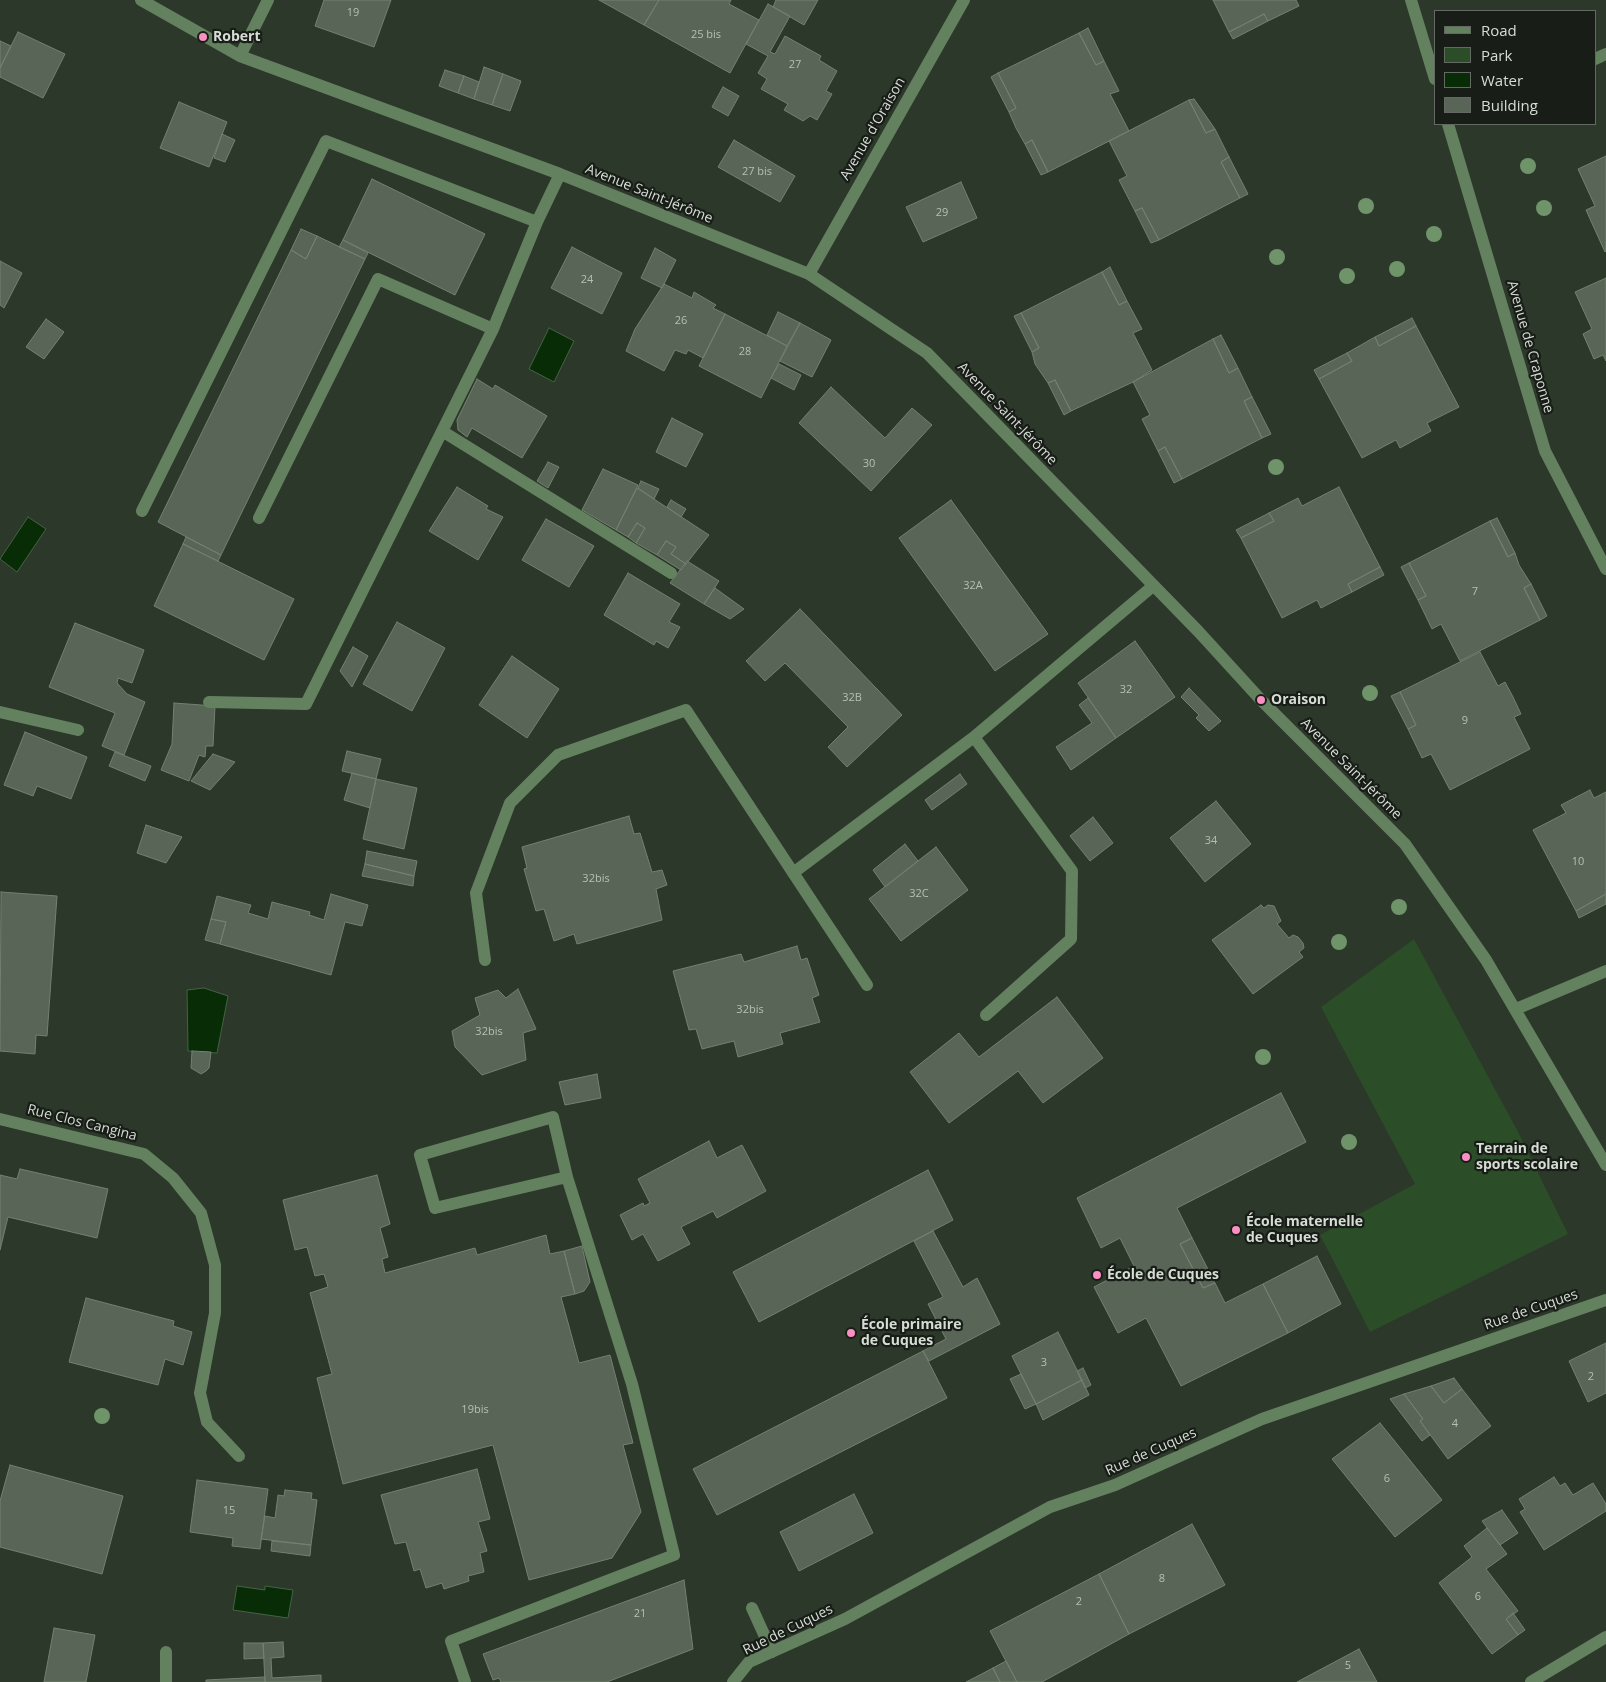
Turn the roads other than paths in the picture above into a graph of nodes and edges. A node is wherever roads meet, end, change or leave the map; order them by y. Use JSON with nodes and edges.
{"nodes":[{"id":1,"x":141,"y":0,"type":"edge"},
{"id":2,"x":268,"y":0,"type":"edge"},
{"id":3,"x":964,"y":0,"type":"edge"},
{"id":4,"x":1411,"y":0,"type":"edge"},
{"id":5,"x":240,"y":56,"type":"junction"},
{"id":6,"x":1434,"y":76,"type":"edge"},
{"id":7,"x":1448,"y":125,"type":"edge"},
{"id":8,"x":560,"y":174,"type":"junction"},
{"id":9,"x":537,"y":222,"type":"junction"},
{"id":10,"x":809,"y":274,"type":"junction"},
{"id":11,"x":494,"y":328,"type":"junction"},
{"id":12,"x":442,"y":430,"type":"junction"},
{"id":13,"x":142,"y":511,"type":"dead end"},
{"id":14,"x":259,"y":518,"type":"dead end"},
{"id":15,"x":1606,"y":569,"type":"edge"},
{"id":16,"x":671,"y":573,"type":"dead end"},
{"id":17,"x":1153,"y":586,"type":"junction"},
{"id":18,"x":209,"y":702,"type":"dead end"},
{"id":19,"x":0,"y":712,"type":"edge"},
{"id":20,"x":78,"y":730,"type":"dead end"},
{"id":21,"x":974,"y":737,"type":"junction"},
{"id":22,"x":793,"y":873,"type":"junction"},
{"id":23,"x":485,"y":960,"type":"dead end"},
{"id":24,"x":1606,"y":971,"type":"edge"},
{"id":25,"x":866,"y":985,"type":"dead end"},
{"id":26,"x":1516,"y":1009,"type":"junction"},
{"id":27,"x":986,"y":1015,"type":"dead end"},
{"id":28,"x":0,"y":1119,"type":"edge"},
{"id":29,"x":1606,"y":1165,"type":"edge"},
{"id":30,"x":567,"y":1177,"type":"junction"},
{"id":31,"x":1606,"y":1300,"type":"edge"},
{"id":32,"x":239,"y":1456,"type":"dead end"},
{"id":33,"x":752,"y":1608,"type":"dead end"},
{"id":34,"x":1606,"y":1637,"type":"edge"},
{"id":35,"x":166,"y":1652,"type":"dead end"},
{"id":36,"x":772,"y":1652,"type":"junction"},
{"id":37,"x":166,"y":1682,"type":"edge"},
{"id":38,"x":465,"y":1682,"type":"edge"},
{"id":39,"x":733,"y":1682,"type":"edge"},
{"id":40,"x":1531,"y":1682,"type":"edge"}],
"edges":[{"from":1,"to":5,"type":"street","name":"Avenue Saint-Jérôme"},
{"from":2,"to":5,"type":"street"},
{"from":3,"to":10,"type":"street","name":"Avenue d'Oraison"},
{"from":4,"to":6,"type":"street"},
{"from":5,"to":8,"type":"street","name":"Avenue Saint-Jérôme"},
{"from":7,"to":15,"type":"street","name":"Avenue de Craponne"},
{"from":8,"to":9,"type":"street"},
{"from":8,"to":10,"type":"street","name":"Avenue Saint-Jérôme"},
{"from":9,"to":11,"type":"street"},
{"from":9,"to":13,"type":"street"},
{"from":10,"to":17,"type":"street","name":"Avenue Saint-Jérôme"},
{"from":11,"to":12,"type":"street"},
{"from":11,"to":14,"type":"street"},
{"from":12,"to":16,"type":"street"},
{"from":12,"to":18,"type":"street"},
{"from":17,"to":21,"type":"street"},
{"from":17,"to":26,"type":"street","name":"Avenue Saint-Jérôme"},
{"from":19,"to":20,"type":"street"},
{"from":21,"to":22,"type":"street"},
{"from":21,"to":27,"type":"street"},
{"from":22,"to":23,"type":"street"},
{"from":22,"to":25,"type":"street"},
{"from":24,"to":26,"type":"street"},
{"from":26,"to":29,"type":"street","name":"Avenue Saint-Jérôme"},
{"from":28,"to":32,"type":"street","name":"Rue Clos Cangina"},
{"from":30,"to":30,"type":"street"},
{"from":30,"to":38,"type":"street"},
{"from":31,"to":36,"type":"street","name":"Rue de Cuques"},
{"from":33,"to":36,"type":"street"},
{"from":34,"to":40,"type":"street"},
{"from":35,"to":37,"type":"street"},
{"from":36,"to":39,"type":"street","name":"Rue de Cuques"}]}
